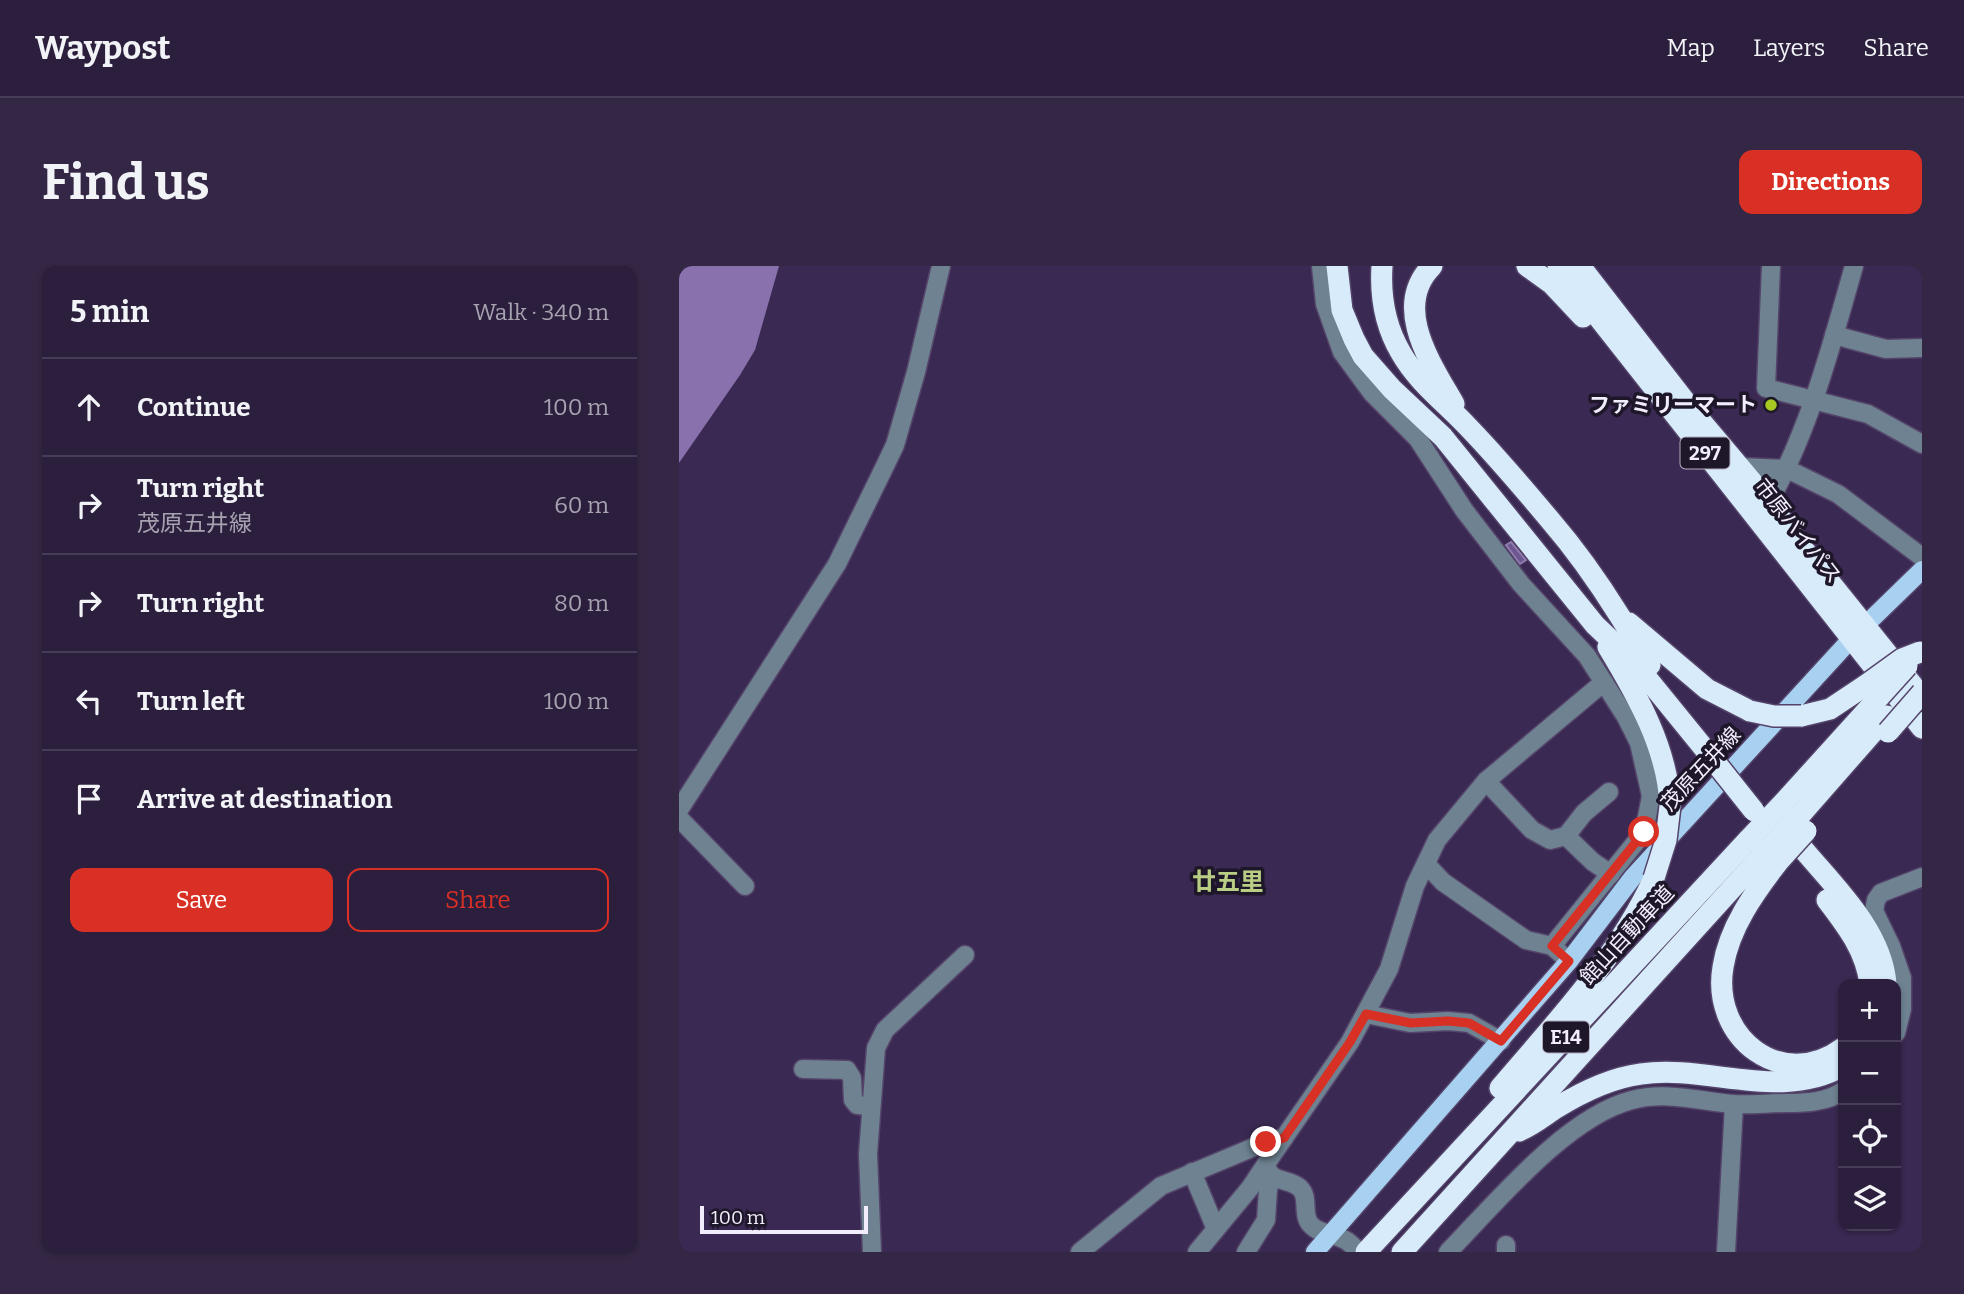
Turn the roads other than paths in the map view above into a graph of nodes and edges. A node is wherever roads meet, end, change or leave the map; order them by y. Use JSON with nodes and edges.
{"nodes":[{"id":1,"x":941,"y":266,"type":"edge"},
{"id":2,"x":1321,"y":266,"type":"edge"},
{"id":3,"x":1337,"y":266,"type":"edge"},
{"id":4,"x":1369,"y":266,"type":"edge"},
{"id":5,"x":1382,"y":266,"type":"edge"},
{"id":6,"x":1527,"y":266,"type":"edge"},
{"id":7,"x":1559,"y":266,"type":"edge"},
{"id":8,"x":1580,"y":266,"type":"edge"},
{"id":9,"x":1771,"y":266,"type":"edge"},
{"id":10,"x":1854,"y":266,"type":"edge"},
{"id":11,"x":1429,"y":268,"type":"edge"},
{"id":12,"x":1835,"y":335,"type":"junction"},
{"id":13,"x":1922,"y":348,"type":"edge"},
{"id":14,"x":1653,"y":388,"type":"junction"},
{"id":15,"x":1815,"y":400,"type":"junction"},
{"id":16,"x":1468,"y":427,"type":"junction"},
{"id":17,"x":1443,"y":438,"type":"junction"},
{"id":18,"x":1922,"y":444,"type":"edge"},
{"id":19,"x":1740,"y":467,"type":"junction"},
{"id":20,"x":1787,"y":469,"type":"junction"},
{"id":21,"x":1769,"y":502,"type":"junction"},
{"id":22,"x":1920,"y":550,"type":"edge"},
{"id":23,"x":1922,"y":570,"type":"edge"},
{"id":24,"x":1619,"y":615,"type":"junction"},
{"id":25,"x":1595,"y":625,"type":"junction"},
{"id":26,"x":1859,"y":632,"type":"junction"},
{"id":27,"x":1921,"y":651,"type":"edge"},
{"id":28,"x":1922,"y":680,"type":"edge"},
{"id":29,"x":1604,"y":682,"type":"junction"},
{"id":30,"x":1873,"y":690,"type":"junction"},
{"id":31,"x":1922,"y":695,"type":"edge"},
{"id":32,"x":1888,"y":724,"type":"junction"},
{"id":33,"x":1922,"y":728,"type":"edge"},
{"id":34,"x":1712,"y":749,"type":"junction"},
{"id":35,"x":1486,"y":781,"type":"junction"},
{"id":36,"x":1609,"y":792,"type":"dead end"},
{"id":37,"x":1758,"y":807,"type":"dead end"},
{"id":38,"x":679,"y":810,"type":"edge"},
{"id":39,"x":679,"y":818,"type":"edge"},
{"id":40,"x":1566,"y":836,"type":"junction"},
{"id":41,"x":1785,"y":839,"type":"junction"},
{"id":42,"x":1426,"y":864,"type":"junction"},
{"id":43,"x":1611,"y":874,"type":"junction"},
{"id":44,"x":1922,"y":877,"type":"edge"},
{"id":45,"x":745,"y":886,"type":"dead end"},
{"id":46,"x":1552,"y":946,"type":"junction"},
{"id":47,"x":965,"y":955,"type":"dead end"},
{"id":48,"x":1569,"y":961,"type":"junction"},
{"id":49,"x":1869,"y":979,"type":"edge"},
{"id":50,"x":1885,"y":979,"type":"edge"},
{"id":51,"x":1901,"y":1013,"type":"edge"},
{"id":52,"x":1366,"y":1014,"type":"junction"},
{"id":53,"x":1501,"y":1041,"type":"junction"},
{"id":54,"x":1838,"y":1051,"type":"edge"},
{"id":55,"x":1838,"y":1068,"type":"edge"},
{"id":56,"x":803,"y":1069,"type":"dead end"},
{"id":57,"x":1838,"y":1094,"type":"edge"},
{"id":58,"x":1734,"y":1104,"type":"junction"},
{"id":59,"x":871,"y":1106,"type":"junction"},
{"id":60,"x":1505,"y":1136,"type":"junction"},
{"id":61,"x":1284,"y":1138,"type":"junction"},
{"id":62,"x":1269,"y":1170,"type":"junction"},
{"id":63,"x":1192,"y":1172,"type":"junction"},
{"id":64,"x":1215,"y":1227,"type":"junction"},
{"id":65,"x":1331,"y":1234,"type":"junction"},
{"id":66,"x":1382,"y":1234,"type":"junction"},
{"id":67,"x":1404,"y":1250,"type":"edge"},
{"id":68,"x":872,"y":1252,"type":"edge"},
{"id":69,"x":1080,"y":1252,"type":"edge"},
{"id":70,"x":1197,"y":1252,"type":"edge"},
{"id":71,"x":1246,"y":1252,"type":"edge"},
{"id":72,"x":1315,"y":1252,"type":"edge"},
{"id":73,"x":1359,"y":1252,"type":"edge"},
{"id":74,"x":1366,"y":1252,"type":"edge"},
{"id":75,"x":1448,"y":1252,"type":"edge"},
{"id":76,"x":1726,"y":1252,"type":"edge"}],
"edges":[{"from":1,"to":38,"type":"street"},
{"from":2,"to":29,"type":"street"},
{"from":3,"to":17,"type":"highway"},
{"from":4,"to":17,"type":"highway"},
{"from":5,"to":16,"type":"highway"},
{"from":6,"to":14,"type":"highway"},
{"from":7,"to":14,"type":"highway","name":"市原バイパス","number":"297"},
{"from":8,"to":19,"type":"highway","name":"市原バイパス","number":"297"},
{"from":9,"to":15,"type":"street"},
{"from":10,"to":12,"type":"street"},
{"from":11,"to":16,"type":"highway"},
{"from":12,"to":13,"type":"street"},
{"from":12,"to":15,"type":"street"},
{"from":14,"to":26,"type":"highway","name":"市原バイパス","number":"297"},
{"from":15,"to":18,"type":"street"},
{"from":15,"to":20,"type":"street"},
{"from":16,"to":24,"type":"highway"},
{"from":17,"to":25,"type":"highway"},
{"from":19,"to":20,"type":"street"},
{"from":19,"to":21,"type":"highway","name":"市原バイパス","number":"297"},
{"from":20,"to":21,"type":"street"},
{"from":20,"to":22,"type":"street"},
{"from":21,"to":26,"type":"highway","name":"市原バイパス","number":"297"},
{"from":23,"to":26,"type":"main road","name":"茂原五井線"},
{"from":24,"to":30,"type":"highway","bridge":true},
{"from":24,"to":34,"type":"highway"},
{"from":25,"to":34,"type":"highway"},
{"from":25,"to":66,"type":"highway","bridge":true},
{"from":26,"to":31,"type":"highway","name":"市原バイパス","number":"297"},
{"from":26,"to":33,"type":"highway","name":"市原バイパス","number":"297"},
{"from":26,"to":48,"type":"main road","name":"茂原五井線"},
{"from":27,"to":30,"type":"highway","name":"館山自動車道","number":"E14","bridge":true},
{"from":28,"to":32,"type":"highway","name":"館山自動車道","number":"E14"},
{"from":29,"to":35,"type":"street"},
{"from":29,"to":43,"type":"street"},
{"from":30,"to":41,"type":"highway","name":"館山自動車道","number":"E14"},
{"from":31,"to":32,"type":"highway","bridge":true},
{"from":32,"to":41,"type":"highway","name":"館山自動車道","number":"E14"},
{"from":34,"to":37,"type":"highway"},
{"from":35,"to":40,"type":"street"},
{"from":35,"to":42,"type":"street"},
{"from":36,"to":40,"type":"street"},
{"from":39,"to":45,"type":"street"},
{"from":40,"to":43,"type":"street"},
{"from":41,"to":49,"type":"highway"},
{"from":41,"to":50,"type":"highway"},
{"from":41,"to":54,"type":"highway"},
{"from":41,"to":60,"type":"highway","name":"館山自動車道","number":"E14"},
{"from":41,"to":66,"type":"highway","name":"館山自動車道","number":"E14"},
{"from":42,"to":46,"type":"street"},
{"from":42,"to":52,"type":"street"},
{"from":43,"to":46,"type":"street"},
{"from":44,"to":51,"type":"street"},
{"from":46,"to":48,"type":"street"},
{"from":47,"to":59,"type":"street"},
{"from":48,"to":53,"type":"main road","name":"茂原五井線"},
{"from":52,"to":53,"type":"street"},
{"from":52,"to":61,"type":"street"},
{"from":53,"to":65,"type":"main road","name":"茂原五井線"},
{"from":55,"to":60,"type":"highway"},
{"from":56,"to":59,"type":"street"},
{"from":57,"to":58,"type":"street"},
{"from":58,"to":75,"type":"street"},
{"from":58,"to":76,"type":"street"},
{"from":59,"to":68,"type":"street"},
{"from":60,"to":67,"type":"highway","name":"館山自動車道","number":"E14"},
{"from":61,"to":62,"type":"street"},
{"from":61,"to":63,"type":"street"},
{"from":62,"to":64,"type":"street"},
{"from":62,"to":65,"type":"street"},
{"from":62,"to":71,"type":"street"},
{"from":63,"to":64,"type":"street"},
{"from":63,"to":69,"type":"street"},
{"from":64,"to":70,"type":"street"},
{"from":65,"to":72,"type":"main road","name":"茂原五井線"},
{"from":65,"to":73,"type":"street"},
{"from":66,"to":74,"type":"highway","name":"館山自動車道","number":"E14"}]}
